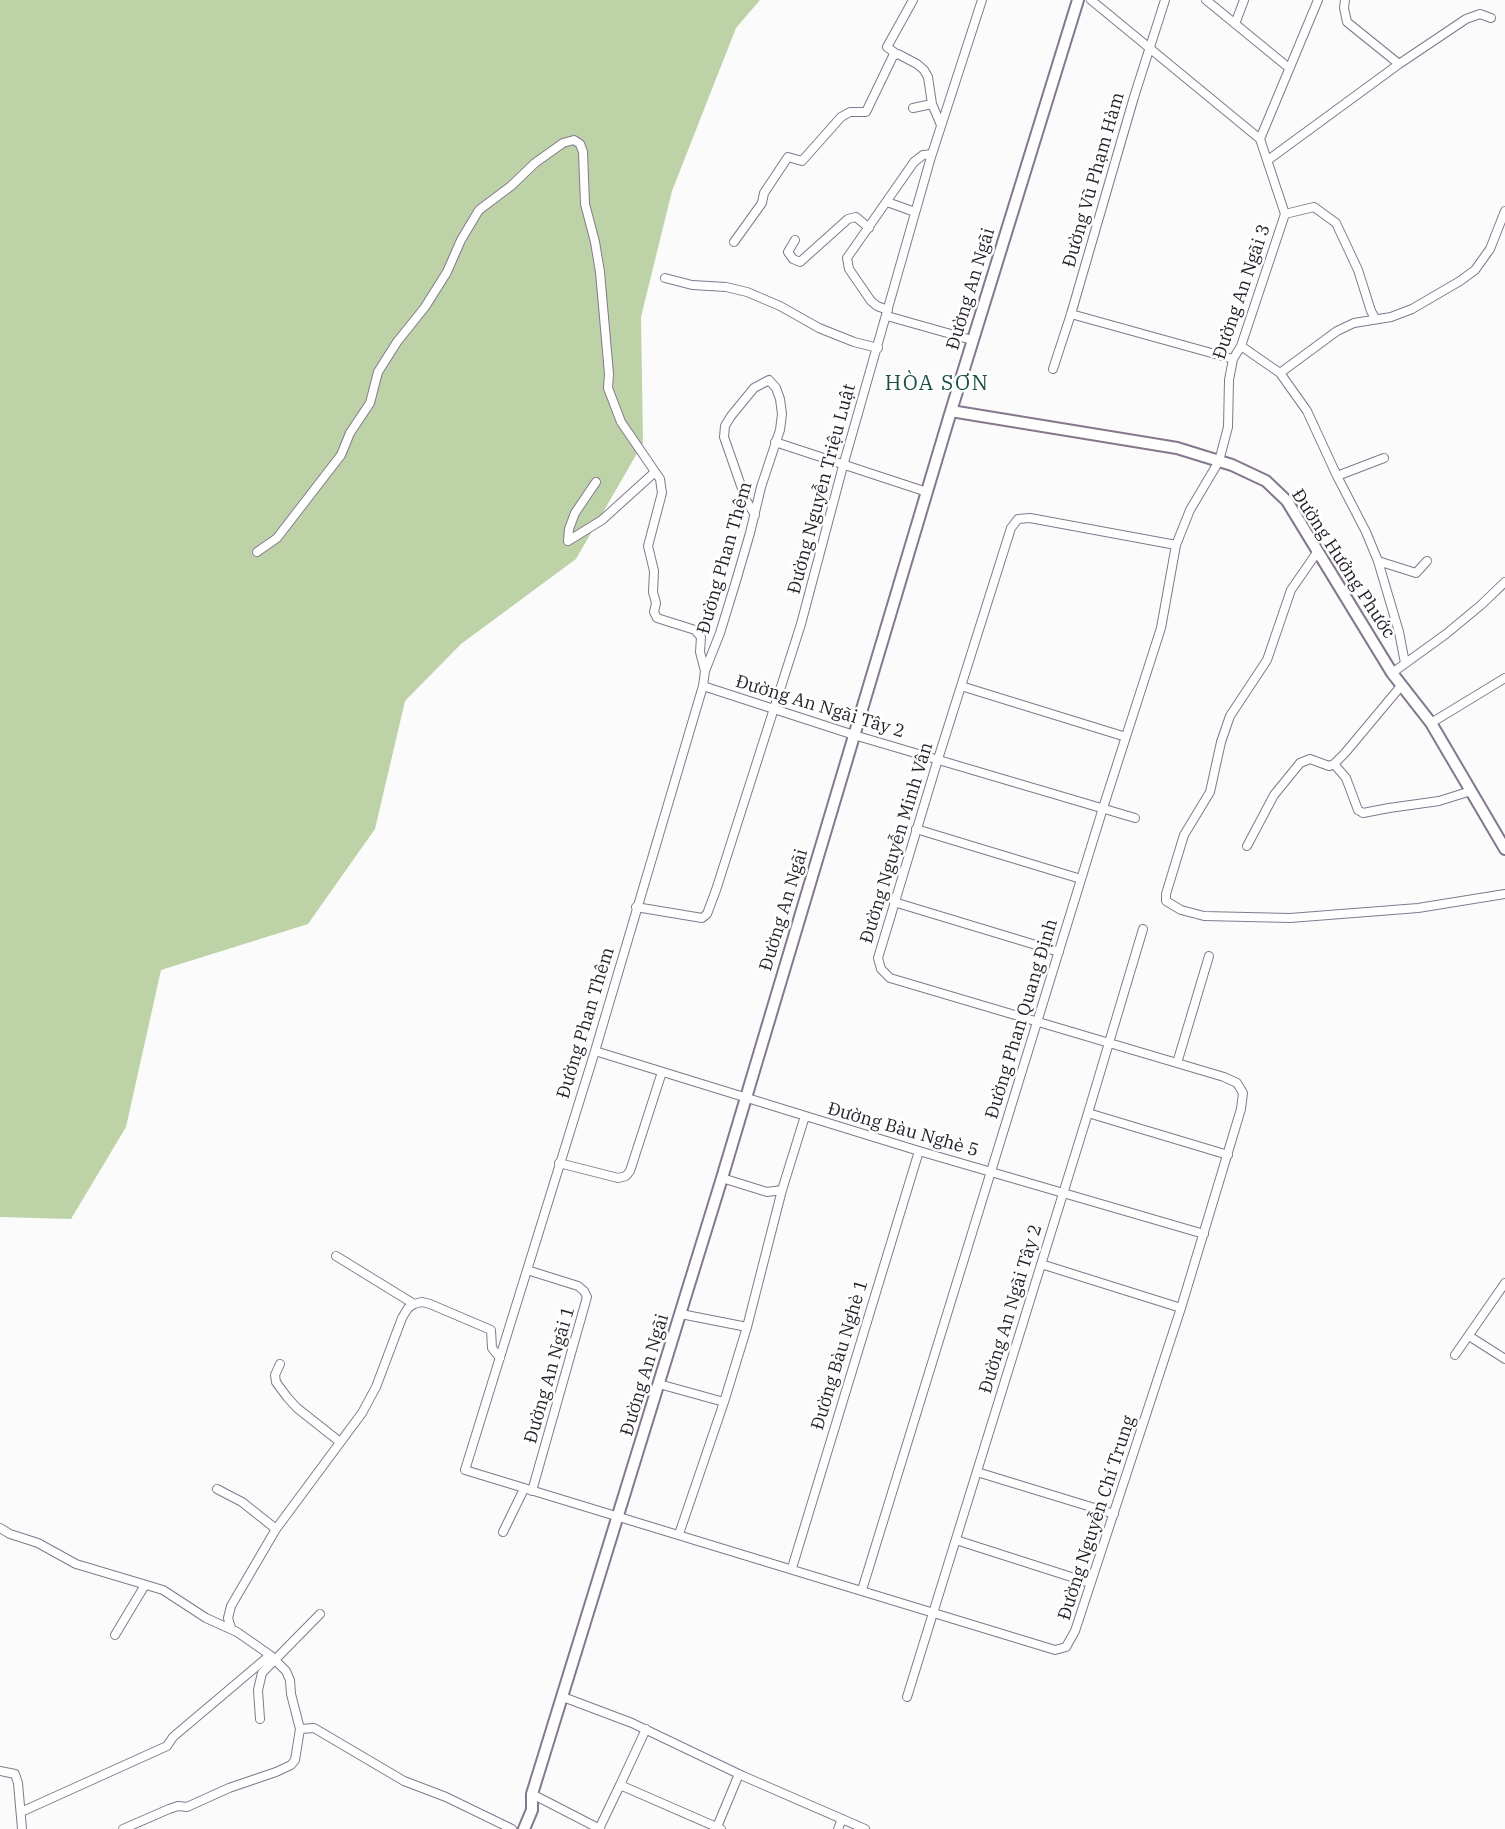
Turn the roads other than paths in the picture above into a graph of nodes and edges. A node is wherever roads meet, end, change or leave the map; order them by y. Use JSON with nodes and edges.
{"nodes":[{"id":1,"x":913,"y":0,"type":"edge"},
{"id":2,"x":982,"y":0,"type":"edge"},
{"id":3,"x":1078,"y":0,"type":"edge"},
{"id":4,"x":1091,"y":0,"type":"edge"},
{"id":5,"x":1165,"y":0,"type":"edge"},
{"id":6,"x":1206,"y":0,"type":"edge"},
{"id":7,"x":1244,"y":0,"type":"edge"},
{"id":8,"x":1318,"y":0,"type":"edge"},
{"id":9,"x":1345,"y":0,"type":"edge"},
{"id":10,"x":1491,"y":18,"type":"dead end"},
{"id":11,"x":1235,"y":24,"type":"junction"},
{"id":12,"x":1150,"y":48,"type":"junction"},
{"id":13,"x":893,"y":56,"type":"junction"},
{"id":14,"x":1399,"y":64,"type":"junction"},
{"id":15,"x":1289,"y":68,"type":"junction"},
{"id":16,"x":932,"y":104,"type":"junction"},
{"id":17,"x":914,"y":108,"type":"dead end"},
{"id":18,"x":941,"y":125,"type":"junction"},
{"id":19,"x":1260,"y":139,"type":"junction"},
{"id":20,"x":932,"y":154,"type":"junction"},
{"id":21,"x":1268,"y":160,"type":"junction"},
{"id":22,"x":887,"y":202,"type":"junction"},
{"id":23,"x":1505,"y":211,"type":"edge"},
{"id":24,"x":915,"y":212,"type":"junction"},
{"id":25,"x":1285,"y":214,"type":"junction"},
{"id":26,"x":869,"y":228,"type":"junction"},
{"id":27,"x":795,"y":240,"type":"dead end"},
{"id":28,"x":734,"y":242,"type":"dead end"},
{"id":29,"x":665,"y":278,"type":"dead end"},
{"id":30,"x":887,"y":313,"type":"junction"},
{"id":31,"x":1071,"y":314,"type":"junction"},
{"id":32,"x":1375,"y":318,"type":"junction"},
{"id":33,"x":972,"y":340,"type":"junction"},
{"id":34,"x":1241,"y":346,"type":"junction"},
{"id":35,"x":878,"y":348,"type":"junction"},
{"id":36,"x":1233,"y":359,"type":"junction"},
{"id":37,"x":1053,"y":369,"type":"dead end"},
{"id":38,"x":1280,"y":373,"type":"junction"},
{"id":39,"x":951,"y":411,"type":"junction"},
{"id":40,"x":775,"y":442,"type":"junction"},
{"id":41,"x":1384,"y":458,"type":"dead end"},
{"id":42,"x":1219,"y":461,"type":"junction"},
{"id":43,"x":843,"y":466,"type":"junction"},
{"id":44,"x":655,"y":472,"type":"junction"},
{"id":45,"x":1337,"y":476,"type":"junction"},
{"id":46,"x":596,"y":482,"type":"dead end"},
{"id":47,"x":927,"y":492,"type":"junction"},
{"id":48,"x":754,"y":514,"type":"junction"},
{"id":49,"x":1176,"y":545,"type":"junction"},
{"id":50,"x":257,"y":552,"type":"dead end"},
{"id":51,"x":1318,"y":552,"type":"junction"},
{"id":52,"x":1378,"y":561,"type":"junction"},
{"id":53,"x":1427,"y":561,"type":"dead end"},
{"id":54,"x":1505,"y":582,"type":"edge"},
{"id":55,"x":1405,"y":663,"type":"junction"},
{"id":56,"x":705,"y":671,"type":"junction"},
{"id":57,"x":1392,"y":673,"type":"junction"},
{"id":58,"x":1505,"y":678,"type":"edge"},
{"id":59,"x":703,"y":686,"type":"junction"},
{"id":60,"x":961,"y":686,"type":"junction"},
{"id":61,"x":1401,"y":686,"type":"junction"},
{"id":62,"x":773,"y":710,"type":"junction"},
{"id":63,"x":1431,"y":723,"type":"junction"},
{"id":64,"x":854,"y":735,"type":"junction"},
{"id":65,"x":1126,"y":737,"type":"junction"},
{"id":66,"x":938,"y":759,"type":"junction"},
{"id":67,"x":1334,"y":764,"type":"junction"},
{"id":68,"x":1471,"y":791,"type":"junction"},
{"id":69,"x":1103,"y":808,"type":"junction"},
{"id":70,"x":1135,"y":818,"type":"dead end"},
{"id":71,"x":916,"y":829,"type":"junction"},
{"id":72,"x":1247,"y":846,"type":"dead end"},
{"id":73,"x":1505,"y":849,"type":"edge"},
{"id":74,"x":1081,"y":879,"type":"junction"},
{"id":75,"x":1505,"y":894,"type":"edge"},
{"id":76,"x":894,"y":902,"type":"junction"},
{"id":77,"x":636,"y":907,"type":"junction"},
{"id":78,"x":1143,"y":929,"type":"dead end"},
{"id":79,"x":1059,"y":952,"type":"junction"},
{"id":80,"x":1209,"y":956,"type":"dead end"},
{"id":81,"x":1037,"y":1021,"type":"junction"},
{"id":82,"x":1108,"y":1042,"type":"junction"},
{"id":83,"x":595,"y":1051,"type":"junction"},
{"id":84,"x":1177,"y":1063,"type":"junction"},
{"id":85,"x":662,"y":1072,"type":"junction"},
{"id":86,"x":1241,"y":1087,"type":"joint"},
{"id":87,"x":745,"y":1097,"type":"junction"},
{"id":88,"x":1088,"y":1113,"type":"junction"},
{"id":89,"x":805,"y":1116,"type":"junction"},
{"id":90,"x":919,"y":1151,"type":"junction"},
{"id":91,"x":1228,"y":1155,"type":"junction"},
{"id":92,"x":559,"y":1163,"type":"junction"},
{"id":93,"x":991,"y":1171,"type":"junction"},
{"id":94,"x":723,"y":1178,"type":"junction"},
{"id":95,"x":783,"y":1190,"type":"junction"},
{"id":96,"x":1063,"y":1192,"type":"junction"},
{"id":97,"x":1204,"y":1234,"type":"junction"},
{"id":98,"x":336,"y":1256,"type":"dead end"},
{"id":99,"x":1041,"y":1264,"type":"junction"},
{"id":100,"x":527,"y":1270,"type":"junction"},
{"id":101,"x":1505,"y":1283,"type":"edge"},
{"id":102,"x":414,"y":1304,"type":"junction"},
{"id":103,"x":1181,"y":1308,"type":"junction"},
{"id":104,"x":681,"y":1314,"type":"junction"},
{"id":105,"x":747,"y":1327,"type":"junction"},
{"id":106,"x":491,"y":1330,"type":"junction"},
{"id":107,"x":507,"y":1335,"type":"junction"},
{"id":108,"x":1469,"y":1336,"type":"junction"},
{"id":109,"x":1455,"y":1355,"type":"dead end"},
{"id":110,"x":500,"y":1358,"type":"junction"},
{"id":111,"x":1505,"y":1359,"type":"edge"},
{"id":112,"x":280,"y":1364,"type":"dead end"},
{"id":113,"x":659,"y":1384,"type":"junction"},
{"id":114,"x":724,"y":1402,"type":"junction"},
{"id":115,"x":340,"y":1442,"type":"junction"},
{"id":116,"x":976,"y":1472,"type":"junction"},
{"id":117,"x":217,"y":1489,"type":"dead end"},
{"id":118,"x":528,"y":1490,"type":"junction"},
{"id":119,"x":1114,"y":1514,"type":"junction"},
{"id":120,"x":619,"y":1516,"type":"junction"},
{"id":121,"x":0,"y":1528,"type":"edge"},
{"id":122,"x":276,"y":1529,"type":"junction"},
{"id":123,"x":503,"y":1532,"type":"dead end"},
{"id":124,"x":679,"y":1534,"type":"junction"},
{"id":125,"x":956,"y":1540,"type":"junction"},
{"id":126,"x":792,"y":1568,"type":"junction"},
{"id":127,"x":1090,"y":1583,"type":"junction"},
{"id":128,"x":146,"y":1585,"type":"junction"},
{"id":129,"x":862,"y":1590,"type":"junction"},
{"id":130,"x":933,"y":1612,"type":"junction"},
{"id":131,"x":320,"y":1614,"type":"dead end"},
{"id":132,"x":231,"y":1628,"type":"junction"},
{"id":133,"x":115,"y":1635,"type":"dead end"},
{"id":134,"x":272,"y":1657,"type":"junction"},
{"id":135,"x":563,"y":1697,"type":"junction"},
{"id":136,"x":907,"y":1697,"type":"dead end"},
{"id":137,"x":260,"y":1719,"type":"dead end"},
{"id":138,"x":300,"y":1729,"type":"junction"},
{"id":139,"x":646,"y":1729,"type":"junction"},
{"id":140,"x":0,"y":1771,"type":"edge"},
{"id":141,"x":740,"y":1774,"type":"junction"},
{"id":142,"x":620,"y":1785,"type":"junction"},
{"id":143,"x":532,"y":1794,"type":"junction"},
{"id":144,"x":21,"y":1812,"type":"junction"},
{"id":145,"x":842,"y":1819,"type":"junction"},
{"id":146,"x":719,"y":1828,"type":"edge"},
{"id":147,"x":22,"y":1829,"type":"edge"},
{"id":148,"x":123,"y":1829,"type":"edge"},
{"id":149,"x":512,"y":1829,"type":"edge"},
{"id":150,"x":525,"y":1829,"type":"edge"},
{"id":151,"x":599,"y":1829,"type":"edge"},
{"id":152,"x":838,"y":1829,"type":"edge"},
{"id":153,"x":865,"y":1829,"type":"edge"}],
"edges":[{"from":1,"to":13,"type":"street"},
{"from":2,"to":18,"type":"street","name":"Đường Nguyễn Triệu Luật"},
{"from":3,"to":33,"type":"main road","name":"Đường An Ngãi"},
{"from":4,"to":12,"type":"street","name":"Đường An Ngãi 3"},
{"from":5,"to":12,"type":"street","name":"Đường Vũ Phạm Hàm"},
{"from":6,"to":11,"type":"street"},
{"from":7,"to":11,"type":"street"},
{"from":8,"to":15,"type":"street"},
{"from":9,"to":14,"type":"street"},
{"from":10,"to":14,"type":"street"},
{"from":11,"to":15,"type":"street"},
{"from":12,"to":19,"type":"street","name":"Đường An Ngãi 3"},
{"from":12,"to":31,"type":"street","name":"Đường Vũ Phạm Hàm"},
{"from":13,"to":16,"type":"street"},
{"from":13,"to":28,"type":"street"},
{"from":14,"to":21,"type":"street"},
{"from":15,"to":19,"type":"street"},
{"from":16,"to":17,"type":"street"},
{"from":16,"to":18,"type":"street"},
{"from":18,"to":20,"type":"street","name":"Đường Nguyễn Triệu Luật"},
{"from":19,"to":21,"type":"street","name":"Đường An Ngãi 3"},
{"from":20,"to":22,"type":"street"},
{"from":20,"to":24,"type":"street","name":"Đường Nguyễn Triệu Luật"},
{"from":21,"to":25,"type":"street","name":"Đường An Ngãi 3"},
{"from":22,"to":24,"type":"street"},
{"from":22,"to":26,"type":"street"},
{"from":23,"to":32,"type":"street"},
{"from":24,"to":30,"type":"street","name":"Đường Nguyễn Triệu Luật"},
{"from":25,"to":32,"type":"street"},
{"from":25,"to":34,"type":"street","name":"Đường An Ngãi 3"},
{"from":26,"to":27,"type":"street"},
{"from":26,"to":30,"type":"street"},
{"from":29,"to":35,"type":"street"},
{"from":30,"to":33,"type":"street"},
{"from":30,"to":35,"type":"street","name":"Đường Nguyễn Triệu Luật"},
{"from":31,"to":36,"type":"street"},
{"from":31,"to":37,"type":"street","name":"Đường Vũ Phạm Hàm"},
{"from":32,"to":38,"type":"street"},
{"from":33,"to":39,"type":"main road","name":"Đường An Ngãi"},
{"from":34,"to":36,"type":"street","name":"Đường An Ngãi 3"},
{"from":34,"to":38,"type":"street"},
{"from":35,"to":43,"type":"street","name":"Đường Nguyễn Triệu Luật"},
{"from":36,"to":42,"type":"street","name":"Đường An Ngãi 3"},
{"from":38,"to":45,"type":"street"},
{"from":39,"to":42,"type":"main road","name":"Đường Hưởng Phước"},
{"from":39,"to":47,"type":"main road","name":"Đường An Ngãi"},
{"from":40,"to":43,"type":"street"},
{"from":40,"to":48,"type":"street","name":"Đường Phan Thêm"},
{"from":40,"to":48,"type":"street","name":"Đường Phan Thêm"},
{"from":41,"to":45,"type":"street"},
{"from":42,"to":49,"type":"street","name":"Đường Phan Quang Định"},
{"from":42,"to":51,"type":"main road","name":"Đường Hưởng Phước"},
{"from":43,"to":47,"type":"street"},
{"from":43,"to":62,"type":"street","name":"Đường Nguyễn Triệu Luật"},
{"from":44,"to":46,"type":"street"},
{"from":44,"to":50,"type":"street"},
{"from":44,"to":56,"type":"street"},
{"from":45,"to":52,"type":"street"},
{"from":47,"to":64,"type":"main road","name":"Đường An Ngãi"},
{"from":48,"to":56,"type":"street","name":"Đường Phan Thêm"},
{"from":49,"to":60,"type":"street","name":"Đường Nguyễn Minh Vân"},
{"from":49,"to":65,"type":"street","name":"Đường Phan Quang Định"},
{"from":51,"to":57,"type":"main road","name":"Đường Hưởng Phước"},
{"from":51,"to":75,"type":"street"},
{"from":52,"to":53,"type":"street"},
{"from":52,"to":55,"type":"street"},
{"from":54,"to":55,"type":"street"},
{"from":55,"to":57,"type":"street"},
{"from":56,"to":59,"type":"street","name":"Đường Phan Thêm"},
{"from":57,"to":61,"type":"main road","name":"Đường Hưởng Phước"},
{"from":58,"to":63,"type":"street"},
{"from":59,"to":62,"type":"street","name":"Đường An Ngãi Tây 2"},
{"from":59,"to":77,"type":"street","name":"Đường Phan Thêm"},
{"from":60,"to":65,"type":"street"},
{"from":60,"to":66,"type":"street","name":"Đường Nguyễn Minh Vân"},
{"from":61,"to":63,"type":"main road","name":"Đường Hưởng Phước"},
{"from":61,"to":67,"type":"street"},
{"from":62,"to":64,"type":"street","name":"Đường An Ngãi Tây 2"},
{"from":62,"to":77,"type":"street","name":"Đường Nguyễn Triệu Luật"},
{"from":63,"to":68,"type":"main road","name":"Đường Hưởng Phước"},
{"from":64,"to":66,"type":"street","name":"Đường An Ngãi Tây 2"},
{"from":64,"to":87,"type":"main road","name":"Đường An Ngãi"},
{"from":65,"to":69,"type":"street","name":"Đường Phan Quang Định"},
{"from":66,"to":69,"type":"street","name":"Đường An Ngãi Tây 2"},
{"from":66,"to":71,"type":"street","name":"Đường Nguyễn Minh Vân"},
{"from":67,"to":68,"type":"street"},
{"from":67,"to":72,"type":"street"},
{"from":68,"to":73,"type":"main road","name":"Đường Hưởng Phước"},
{"from":69,"to":70,"type":"street","name":"Đường An Ngãi Tây 2"},
{"from":69,"to":74,"type":"street","name":"Đường Phan Quang Định"},
{"from":71,"to":74,"type":"street"},
{"from":71,"to":76,"type":"street","name":"Đường Nguyễn Minh Vân"},
{"from":74,"to":79,"type":"street","name":"Đường Phan Quang Định"},
{"from":76,"to":79,"type":"street"},
{"from":76,"to":81,"type":"street","name":"Đường Nguyễn Minh Vân"},
{"from":77,"to":83,"type":"street","name":"Đường Phan Thêm"},
{"from":78,"to":82,"type":"street","name":"Đường An Ngãi Tây 2"},
{"from":79,"to":81,"type":"street","name":"Đường Phan Quang Định"},
{"from":80,"to":84,"type":"street"},
{"from":81,"to":82,"type":"street","name":"Đường Nguyễn Minh Vân"},
{"from":81,"to":93,"type":"street","name":"Đường Phan Quang Định"},
{"from":82,"to":84,"type":"street","name":"Đường Nguyễn Minh Vân"},
{"from":82,"to":88,"type":"street","name":"Đường An Ngãi Tây 2"},
{"from":83,"to":85,"type":"street","name":"Đường Bàu Nghè 5"},
{"from":83,"to":92,"type":"street","name":"Đường Phan Thêm"},
{"from":84,"to":86,"type":"street","name":"Đường Nguyễn Minh Vân"},
{"from":85,"to":87,"type":"street","name":"Đường Bàu Nghè 5"},
{"from":85,"to":92,"type":"street"},
{"from":86,"to":91,"type":"street","name":"Đường Nguyễn Chí Trung"},
{"from":87,"to":89,"type":"street","name":"Đường Bàu Nghè 5"},
{"from":87,"to":94,"type":"main road","name":"Đường An Ngãi"},
{"from":88,"to":91,"type":"street"},
{"from":88,"to":96,"type":"street","name":"Đường An Ngãi Tây 2"},
{"from":89,"to":90,"type":"street","name":"Đường Bàu Nghè 5"},
{"from":89,"to":95,"type":"street"},
{"from":90,"to":93,"type":"street","name":"Đường Bàu Nghè 5"},
{"from":90,"to":126,"type":"street","name":"Đường Bàu Nghè 1"},
{"from":91,"to":97,"type":"street","name":"Đường Nguyễn Chí Trung"},
{"from":92,"to":100,"type":"street","name":"Đường Phan Thêm"},
{"from":93,"to":96,"type":"street","name":"Đường Bàu Nghè 5"},
{"from":93,"to":129,"type":"street","name":"Đường Phan Quang Định"},
{"from":94,"to":95,"type":"street"},
{"from":94,"to":104,"type":"main road","name":"Đường An Ngãi"},
{"from":95,"to":105,"type":"street"},
{"from":96,"to":97,"type":"street","name":"Đường Bàu Nghè 5"},
{"from":96,"to":99,"type":"street","name":"Đường An Ngãi Tây 2"},
{"from":97,"to":103,"type":"street","name":"Đường Nguyễn Chí Trung"},
{"from":98,"to":102,"type":"street"},
{"from":99,"to":103,"type":"street"},
{"from":99,"to":116,"type":"street","name":"Đường An Ngãi Tây 2"},
{"from":100,"to":107,"type":"street","name":"Đường Phan Thêm"},
{"from":100,"to":118,"type":"street","name":"Đường An Ngãi 1"},
{"from":101,"to":108,"type":"street"},
{"from":102,"to":106,"type":"street"},
{"from":102,"to":115,"type":"street"},
{"from":103,"to":119,"type":"street","name":"Đường Nguyễn Chí Trung"},
{"from":104,"to":105,"type":"street"},
{"from":104,"to":113,"type":"main road","name":"Đường An Ngãi"},
{"from":105,"to":114,"type":"street"},
{"from":106,"to":107,"type":"street"},
{"from":106,"to":110,"type":"street"},
{"from":107,"to":110,"type":"street","name":"Đường Phan Thêm"},
{"from":108,"to":109,"type":"street"},
{"from":108,"to":111,"type":"street"},
{"from":110,"to":118,"type":"street","name":"Đường Phan Thêm"},
{"from":112,"to":115,"type":"street"},
{"from":113,"to":114,"type":"street"},
{"from":113,"to":120,"type":"main road","name":"Đường An Ngãi"},
{"from":114,"to":124,"type":"street"},
{"from":115,"to":122,"type":"street"},
{"from":116,"to":119,"type":"street"},
{"from":116,"to":125,"type":"street","name":"Đường An Ngãi Tây 2"},
{"from":117,"to":122,"type":"street"},
{"from":118,"to":120,"type":"street","name":"Đường Phan Thêm"},
{"from":118,"to":123,"type":"street"},
{"from":119,"to":127,"type":"street","name":"Đường Nguyễn Chí Trung"},
{"from":120,"to":124,"type":"street","name":"Đường Nguyễn Chí Trung"},
{"from":120,"to":135,"type":"main road","name":"Đường An Ngãi"},
{"from":121,"to":128,"type":"street"},
{"from":122,"to":132,"type":"street"},
{"from":124,"to":126,"type":"street","name":"Đường Nguyễn Chí Trung"},
{"from":125,"to":127,"type":"street"},
{"from":125,"to":130,"type":"street","name":"Đường An Ngãi Tây 2"},
{"from":126,"to":129,"type":"street","name":"Đường Nguyễn Chí Trung"},
{"from":127,"to":130,"type":"street","name":"Đường Nguyễn Chí Trung"},
{"from":128,"to":132,"type":"street"},
{"from":128,"to":133,"type":"street"},
{"from":129,"to":130,"type":"street","name":"Đường Nguyễn Chí Trung"},
{"from":130,"to":136,"type":"street","name":"Đường An Ngãi Tây 2"},
{"from":131,"to":134,"type":"street"},
{"from":132,"to":134,"type":"street"},
{"from":134,"to":137,"type":"street"},
{"from":134,"to":138,"type":"street"},
{"from":134,"to":144,"type":"street"},
{"from":135,"to":139,"type":"street"},
{"from":135,"to":143,"type":"main road","name":"Đường An Ngãi"},
{"from":138,"to":148,"type":"street"},
{"from":138,"to":149,"type":"street"},
{"from":139,"to":141,"type":"street"},
{"from":139,"to":142,"type":"street"},
{"from":140,"to":144,"type":"street"},
{"from":141,"to":145,"type":"street"},
{"from":141,"to":146,"type":"street"},
{"from":142,"to":146,"type":"street"},
{"from":142,"to":151,"type":"street"},
{"from":143,"to":150,"type":"main road","name":"Đường An Ngãi"},
{"from":143,"to":151,"type":"street"},
{"from":144,"to":147,"type":"street"},
{"from":145,"to":152,"type":"street"},
{"from":145,"to":153,"type":"street"}]}
